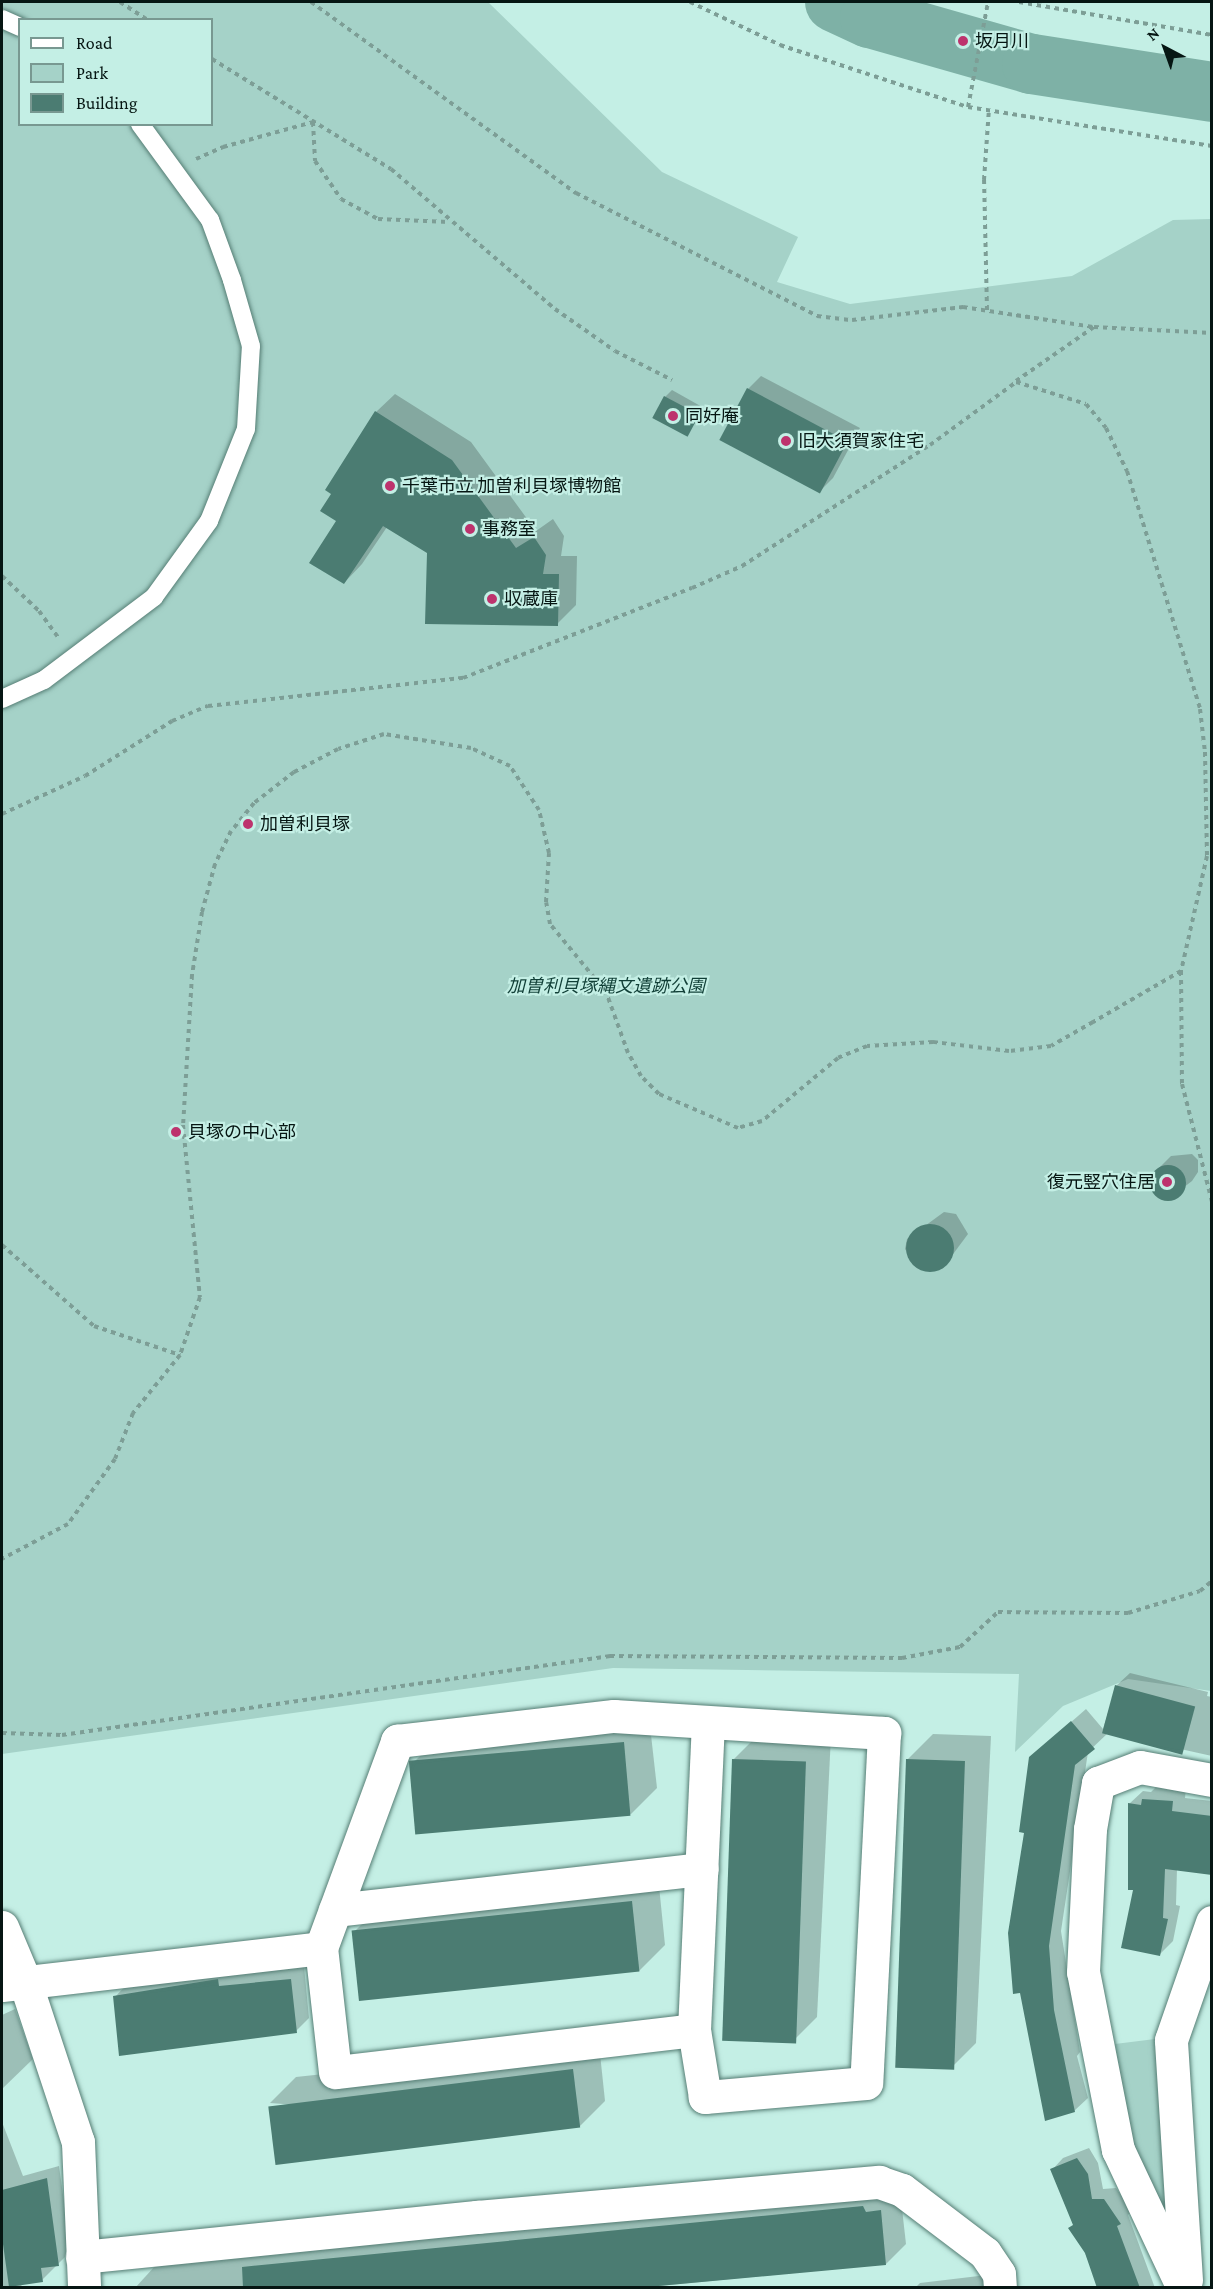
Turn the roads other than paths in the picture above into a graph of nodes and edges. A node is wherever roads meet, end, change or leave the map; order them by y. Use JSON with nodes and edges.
{"nodes":[{"id":1,"x":2,"y":19,"type":"edge"},
{"id":2,"x":18,"y":26,"type":"edge"},
{"id":3,"x":142,"y":126,"type":"edge"},
{"id":4,"x":2,"y":699,"type":"edge"},
{"id":5,"x":708,"y":1724,"type":"junction"},
{"id":6,"x":1212,"y":1780,"type":"edge"},
{"id":7,"x":702,"y":1869,"type":"junction"},
{"id":8,"x":335,"y":1910,"type":"junction"},
{"id":9,"x":1212,"y":1922,"type":"edge"},
{"id":10,"x":2,"y":1927,"type":"edge"},
{"id":11,"x":321,"y":1948,"type":"junction"},
{"id":12,"x":13,"y":1982,"type":"edge"},
{"id":13,"x":694,"y":2030,"type":"junction"},
{"id":14,"x":83,"y":2272,"type":"edge"},
{"id":15,"x":1000,"y":2288,"type":"edge"},
{"id":16,"x":1185,"y":2288,"type":"edge"}],
"edges":[{"from":1,"to":2,"type":"lane"},
{"from":3,"to":4,"type":"lane"},
{"from":5,"to":7,"type":"street"},
{"from":5,"to":8,"type":"street"},
{"from":5,"to":13,"type":"street"},
{"from":6,"to":16,"type":"street"},
{"from":7,"to":8,"type":"street"},
{"from":7,"to":13,"type":"street"},
{"from":8,"to":11,"type":"street"},
{"from":9,"to":16,"type":"street"},
{"from":10,"to":12,"type":"street"},
{"from":11,"to":12,"type":"street"},
{"from":11,"to":13,"type":"street"},
{"from":12,"to":14,"type":"street"},
{"from":14,"to":15,"type":"street"}]}
